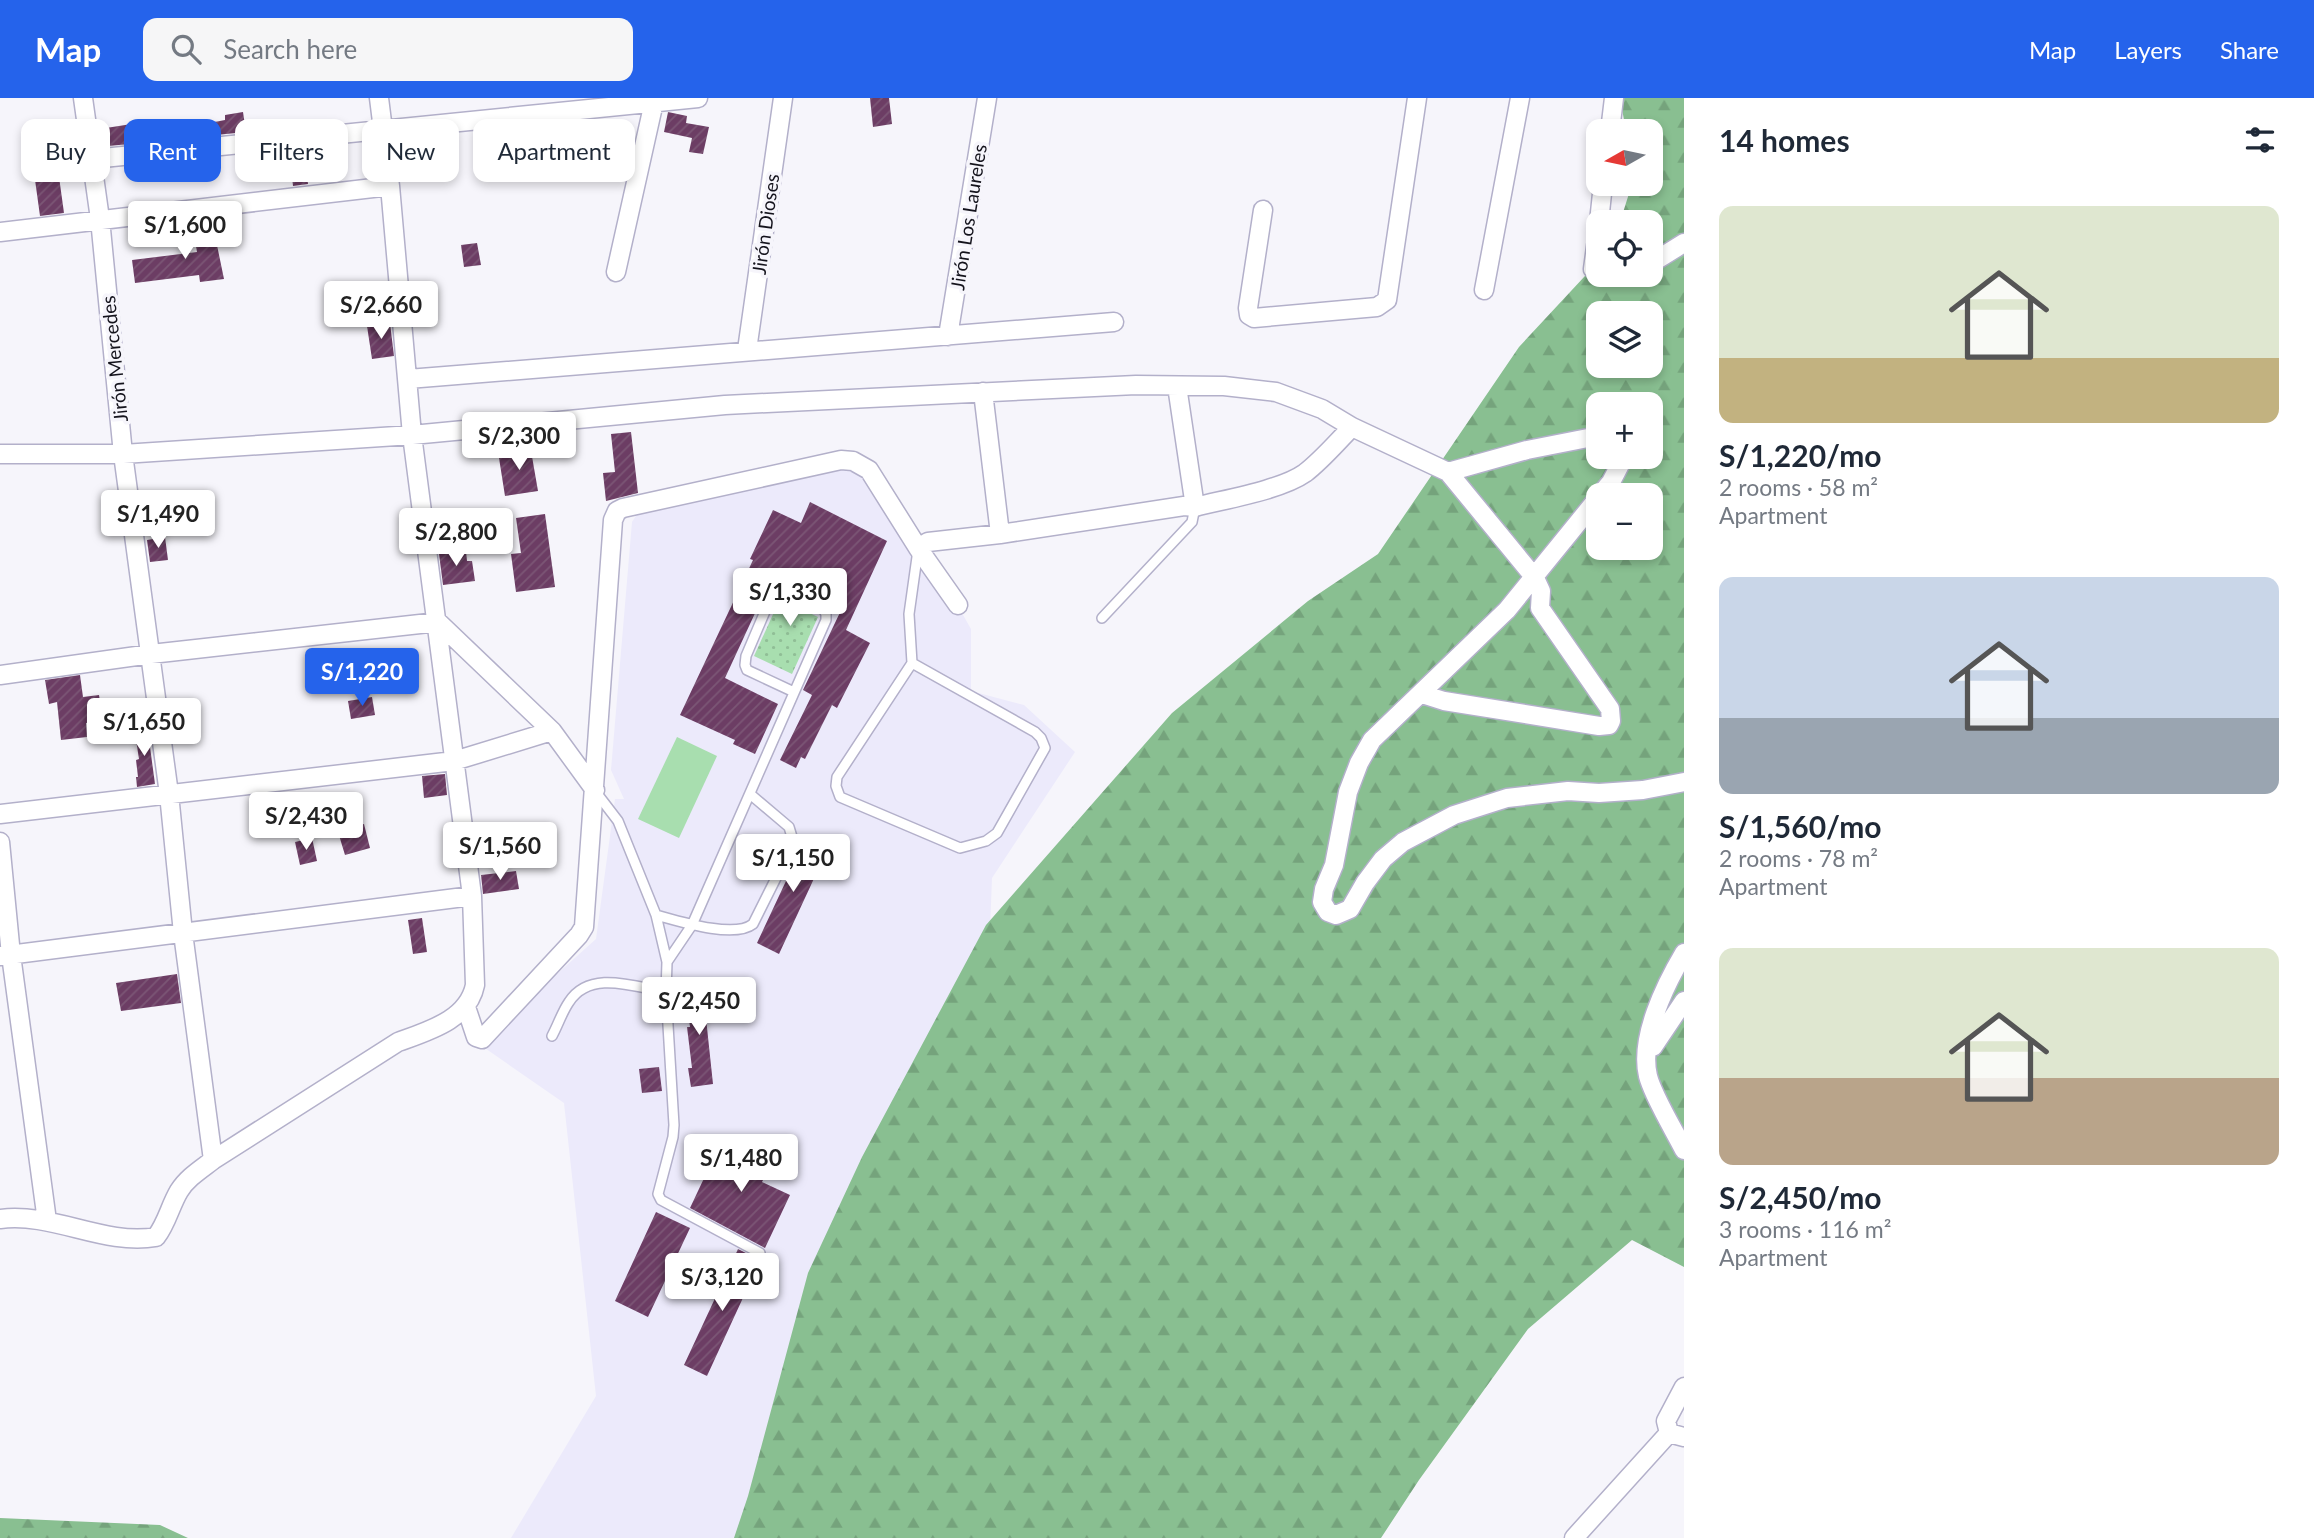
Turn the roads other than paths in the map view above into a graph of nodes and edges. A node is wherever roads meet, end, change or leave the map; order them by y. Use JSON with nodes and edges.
{"nodes":[{"id":1,"x":83,"y":98,"type":"edge"},
{"id":2,"x":379,"y":98,"type":"edge"},
{"id":3,"x":698,"y":98,"type":"edge"},
{"id":4,"x":783,"y":98,"type":"edge"},
{"id":5,"x":987,"y":98,"type":"edge"},
{"id":6,"x":1417,"y":98,"type":"edge"},
{"id":7,"x":1520,"y":98,"type":"edge"},
{"id":8,"x":1614,"y":98,"type":"edge"},
{"id":9,"x":654,"y":103,"type":"junction"},
{"id":10,"x":86,"y":119,"type":"edge"},
{"id":11,"x":382,"y":119,"type":"edge"},
{"id":12,"x":1611,"y":119,"type":"edge"},
{"id":13,"x":459,"y":122,"type":"edge"},
{"id":14,"x":362,"y":132,"type":"edge"},
{"id":15,"x":110,"y":157,"type":"edge"},
{"id":16,"x":96,"y":182,"type":"edge"},
{"id":17,"x":390,"y":182,"type":"edge"},
{"id":18,"x":390,"y":186,"type":"junction"},
{"id":19,"x":1263,"y":210,"type":"dead end"},
{"id":20,"x":100,"y":219,"type":"junction"},
{"id":21,"x":0,"y":232,"type":"edge"},
{"id":22,"x":1684,"y":243,"type":"edge"},
{"id":23,"x":1663,"y":256,"type":"edge"},
{"id":24,"x":616,"y":272,"type":"dead end"},
{"id":25,"x":1484,"y":290,"type":"dead end"},
{"id":26,"x":1114,"y":322,"type":"dead end"},
{"id":27,"x":948,"y":336,"type":"junction"},
{"id":28,"x":747,"y":350,"type":"junction"},
{"id":29,"x":408,"y":379,"type":"junction"},
{"id":30,"x":1177,"y":386,"type":"junction"},
{"id":31,"x":983,"y":392,"type":"junction"},
{"id":32,"x":1352,"y":427,"type":"junction"},
{"id":33,"x":412,"y":435,"type":"junction"},
{"id":34,"x":1586,"y":438,"type":"edge"},
{"id":35,"x":0,"y":454,"type":"edge"},
{"id":36,"x":123,"y":454,"type":"junction"},
{"id":37,"x":1448,"y":472,"type":"junction"},
{"id":38,"x":1195,"y":507,"type":"junction"},
{"id":39,"x":1586,"y":513,"type":"edge"},
{"id":40,"x":1000,"y":534,"type":"junction"},
{"id":41,"x":918,"y":548,"type":"junction"},
{"id":42,"x":1535,"y":578,"type":"junction"},
{"id":43,"x":958,"y":605,"type":"dead end"},
{"id":44,"x":1540,"y":608,"type":"junction"},
{"id":45,"x":1507,"y":610,"type":"junction"},
{"id":46,"x":1102,"y":618,"type":"dead end"},
{"id":47,"x":438,"y":622,"type":"junction"},
{"id":48,"x":151,"y":654,"type":"junction"},
{"id":49,"x":912,"y":663,"type":"junction"},
{"id":50,"x":0,"y":675,"type":"edge"},
{"id":51,"x":794,"y":692,"type":"junction"},
{"id":52,"x":1422,"y":694,"type":"junction"},
{"id":53,"x":552,"y":731,"type":"junction"},
{"id":54,"x":454,"y":761,"type":"junction"},
{"id":55,"x":1684,"y":782,"type":"edge"},
{"id":56,"x":595,"y":790,"type":"junction"},
{"id":57,"x":169,"y":794,"type":"junction"},
{"id":58,"x":750,"y":794,"type":"junction"},
{"id":59,"x":0,"y":814,"type":"edge"},
{"id":60,"x":0,"y":842,"type":"edge"},
{"id":61,"x":472,"y":896,"type":"junction"},
{"id":62,"x":656,"y":915,"type":"junction"},
{"id":63,"x":692,"y":925,"type":"junction"},
{"id":64,"x":183,"y":933,"type":"junction"},
{"id":65,"x":1684,"y":953,"type":"edge"},
{"id":66,"x":6,"y":956,"type":"edge"},
{"id":67,"x":667,"y":962,"type":"junction"},
{"id":68,"x":666,"y":992,"type":"junction"},
{"id":69,"x":1684,"y":1001,"type":"edge"},
{"id":70,"x":466,"y":1007,"type":"junction"},
{"id":71,"x":552,"y":1036,"type":"dead end"},
{"id":72,"x":1646,"y":1058,"type":"junction"},
{"id":73,"x":1684,"y":1150,"type":"edge"},
{"id":74,"x":213,"y":1160,"type":"junction"},
{"id":75,"x":0,"y":1219,"type":"edge"},
{"id":76,"x":47,"y":1221,"type":"junction"},
{"id":77,"x":760,"y":1253,"type":"dead end"},
{"id":78,"x":1684,"y":1387,"type":"edge"},
{"id":79,"x":1677,"y":1435,"type":"edge"},
{"id":80,"x":1574,"y":1538,"type":"edge"}],
"edges":[{"from":1,"to":10,"type":"street","name":"Jirón Mercedes"},
{"from":2,"to":11,"type":"street"},
{"from":3,"to":9,"type":"street"},
{"from":4,"to":28,"type":"street","name":"Jirón Dioses"},
{"from":5,"to":27,"type":"street","name":"Jirón Los Laureles"},
{"from":6,"to":19,"type":"street"},
{"from":7,"to":25,"type":"street"},
{"from":8,"to":12,"type":"street"},
{"from":9,"to":13,"type":"street"},
{"from":9,"to":24,"type":"street"},
{"from":14,"to":15,"type":"street"},
{"from":16,"to":20,"type":"street","name":"Jirón Mercedes"},
{"from":17,"to":18,"type":"street"},
{"from":18,"to":20,"type":"street"},
{"from":18,"to":29,"type":"street"},
{"from":20,"to":21,"type":"street"},
{"from":20,"to":36,"type":"street","name":"Jirón Mercedes"},
{"from":22,"to":23,"type":"street"},
{"from":26,"to":27,"type":"street"},
{"from":27,"to":28,"type":"street"},
{"from":28,"to":29,"type":"street"},
{"from":29,"to":33,"type":"street"},
{"from":30,"to":31,"type":"street"},
{"from":30,"to":32,"type":"street"},
{"from":30,"to":38,"type":"street"},
{"from":31,"to":33,"type":"street"},
{"from":31,"to":40,"type":"street"},
{"from":32,"to":37,"type":"street"},
{"from":32,"to":38,"type":"street"},
{"from":33,"to":36,"type":"street"},
{"from":33,"to":47,"type":"street"},
{"from":34,"to":37,"type":"street"},
{"from":35,"to":36,"type":"street"},
{"from":36,"to":48,"type":"street","name":"Jirón Mercedes"},
{"from":37,"to":42,"type":"street"},
{"from":38,"to":40,"type":"street"},
{"from":38,"to":46,"type":"lane"},
{"from":39,"to":42,"type":"street"},
{"from":40,"to":41,"type":"street"},
{"from":41,"to":43,"type":"street"},
{"from":41,"to":49,"type":"lane"},
{"from":41,"to":56,"type":"street"},
{"from":42,"to":44,"type":"street"},
{"from":42,"to":45,"type":"street"},
{"from":44,"to":45,"type":"street"},
{"from":44,"to":52,"type":"street"},
{"from":45,"to":52,"type":"street"},
{"from":47,"to":48,"type":"street"},
{"from":47,"to":53,"type":"street"},
{"from":47,"to":54,"type":"street"},
{"from":48,"to":50,"type":"street"},
{"from":48,"to":57,"type":"street","name":"Jirón Mercedes"},
{"from":49,"to":49,"type":"lane"},
{"from":51,"to":51,"type":"lane"},
{"from":51,"to":58,"type":"lane"},
{"from":52,"to":55,"type":"street"},
{"from":53,"to":54,"type":"street"},
{"from":53,"to":56,"type":"street"},
{"from":54,"to":57,"type":"street"},
{"from":54,"to":61,"type":"street"},
{"from":56,"to":62,"type":"lane"},
{"from":56,"to":70,"type":"street"},
{"from":57,"to":59,"type":"street"},
{"from":57,"to":64,"type":"street","name":"Jirón Mercedes"},
{"from":58,"to":63,"type":"lane"},
{"from":58,"to":63,"type":"lane"},
{"from":60,"to":66,"type":"street"},
{"from":61,"to":64,"type":"street"},
{"from":61,"to":70,"type":"street"},
{"from":62,"to":63,"type":"lane"},
{"from":62,"to":67,"type":"lane"},
{"from":63,"to":67,"type":"lane"},
{"from":64,"to":66,"type":"street"},
{"from":64,"to":74,"type":"street","name":"Jirón Mercedes"},
{"from":65,"to":72,"type":"street"},
{"from":66,"to":76,"type":"street"},
{"from":67,"to":68,"type":"lane"},
{"from":68,"to":71,"type":"lane"},
{"from":68,"to":77,"type":"lane"},
{"from":69,"to":72,"type":"street"},
{"from":70,"to":74,"type":"street"},
{"from":72,"to":73,"type":"street"},
{"from":74,"to":76,"type":"street"},
{"from":75,"to":76,"type":"street"},
{"from":78,"to":79,"type":"street"},
{"from":79,"to":80,"type":"street"}]}
